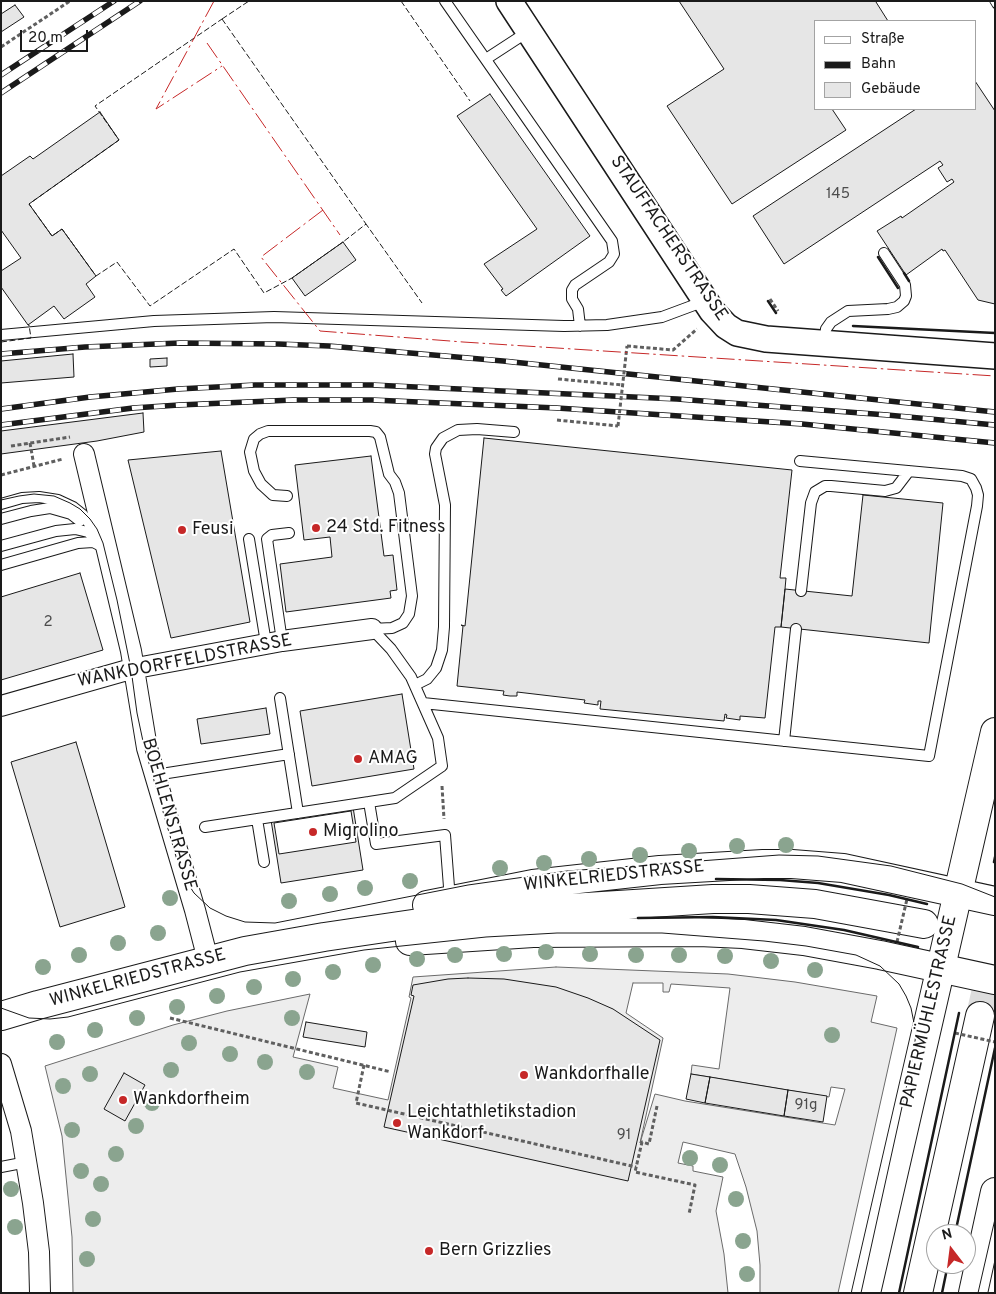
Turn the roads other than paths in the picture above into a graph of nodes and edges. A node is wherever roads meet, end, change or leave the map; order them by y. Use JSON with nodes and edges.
{"nodes":[{"id":1,"x":445,"y":1,"type":"edge"},
{"id":2,"x":509,"y":1,"type":"edge"},
{"id":3,"x":529,"y":31,"type":"junction"},
{"id":4,"x":486,"y":59,"type":"junction"},
{"id":5,"x":884,"y":253,"type":"dead end"},
{"id":6,"x":711,"y":308,"type":"junction"},
{"id":7,"x":580,"y":326,"type":"junction"},
{"id":8,"x":1,"y":335,"type":"edge"},
{"id":9,"x":824,"y":344,"type":"junction"},
{"id":10,"x":995,"y":356,"type":"edge"},
{"id":11,"x":514,"y":432,"type":"dead end"},
{"id":12,"x":81,"y":445,"type":"road end"},
{"id":13,"x":800,"y":461,"type":"dead end"},
{"id":14,"x":910,"y":471,"type":"junction"},
{"id":15,"x":287,"y":496,"type":"dead end"},
{"id":16,"x":1,"y":504,"type":"edge"},
{"id":17,"x":1,"y":519,"type":"edge"},
{"id":18,"x":289,"y":533,"type":"dead end"},
{"id":19,"x":250,"y":539,"type":"dead end"},
{"id":20,"x":1,"y":546,"type":"edge"},
{"id":21,"x":107,"y":548,"type":"junction"},
{"id":22,"x":1,"y":565,"type":"edge"},
{"id":23,"x":801,"y":591,"type":"dead end"},
{"id":24,"x":796,"y":629,"type":"dead end"},
{"id":25,"x":372,"y":630,"type":"junction"},
{"id":26,"x":274,"y":642,"type":"junction"},
{"id":27,"x":134,"y":668,"type":"junction"},
{"id":28,"x":415,"y":685,"type":"junction"},
{"id":29,"x":280,"y":698,"type":"dead end"},
{"id":30,"x":423,"y":704,"type":"junction"},
{"id":31,"x":1,"y":706,"type":"edge"},
{"id":32,"x":995,"y":732,"type":"edge"},
{"id":33,"x":784,"y":741,"type":"junction"},
{"id":34,"x":289,"y":754,"type":"junction"},
{"id":35,"x":155,"y":775,"type":"junction"},
{"id":36,"x":369,"y":802,"type":"junction"},
{"id":37,"x":298,"y":813,"type":"junction"},
{"id":38,"x":257,"y":819,"type":"junction"},
{"id":39,"x":205,"y":827,"type":"dead end"},
{"id":40,"x":264,"y":862,"type":"dead end"},
{"id":41,"x":958,"y":893,"type":"junction"},
{"id":42,"x":450,"y":900,"type":"junction"},
{"id":43,"x":995,"y":901,"type":"edge"},
{"id":44,"x":924,"y":924,"type":"dead end"},
{"id":45,"x":276,"y":945,"type":"junction"},
{"id":46,"x":208,"y":960,"type":"junction"},
{"id":47,"x":940,"y":968,"type":"junction"},
{"id":48,"x":995,"y":980,"type":"edge"},
{"id":49,"x":1,"y":1016,"type":"edge"},
{"id":50,"x":980,"y":1016,"type":"tunnel mouth"},
{"id":51,"x":1,"y":1064,"type":"edge"},
{"id":52,"x":27,"y":1162,"type":"junction"},
{"id":53,"x":1,"y":1167,"type":"edge"},
{"id":54,"x":995,"y":1192,"type":"edge"},
{"id":55,"x":40,"y":1293,"type":"edge"},
{"id":56,"x":866,"y":1293,"type":"edge"},
{"id":57,"x":918,"y":1293,"type":"edge"},
{"id":58,"x":974,"y":1293,"type":"edge"}],
"edges":[{"from":1,"to":4,"type":"lane"},
{"from":2,"to":3,"type":"street","name":"STAUFFACHERSTRASSE"},
{"from":3,"to":4,"type":"lane"},
{"from":3,"to":6,"type":"street","name":"STAUFFACHERSTRASSE"},
{"from":4,"to":7,"type":"lane"},
{"from":5,"to":9,"type":"lane"},
{"from":6,"to":7,"type":"lane"},
{"from":6,"to":9,"type":"street","name":"STAUFFACHERSTRASSE"},
{"from":7,"to":8,"type":"lane"},
{"from":9,"to":10,"type":"street","name":"STAUFFACHERSTRASSE"},
{"from":11,"to":28,"type":"lane"},
{"from":12,"to":21,"type":"street","name":"BOEHLENSTRASSE"},
{"from":13,"to":14,"type":"lane"},
{"from":14,"to":23,"type":"lane"},
{"from":14,"to":33,"type":"lane"},
{"from":15,"to":25,"type":"lane"},
{"from":16,"to":21,"type":"lane"},
{"from":17,"to":21,"type":"lane"},
{"from":18,"to":26,"type":"lane"},
{"from":19,"to":26,"type":"lane"},
{"from":20,"to":21,"type":"lane"},
{"from":21,"to":22,"type":"lane"},
{"from":21,"to":27,"type":"street","name":"BOEHLENSTRASSE"},
{"from":24,"to":33,"type":"lane"},
{"from":25,"to":26,"type":"street","name":"WANKDORFFELDSTRASSE"},
{"from":25,"to":28,"type":"lane"},
{"from":26,"to":27,"type":"street","name":"WANKDORFFELDSTRASSE"},
{"from":27,"to":31,"type":"street","name":"WANKDORFFELDSTRASSE"},
{"from":27,"to":35,"type":"street","name":"BOEHLENSTRASSE"},
{"from":28,"to":30,"type":"lane"},
{"from":29,"to":34,"type":"lane"},
{"from":30,"to":33,"type":"lane"},
{"from":30,"to":36,"type":"lane"},
{"from":32,"to":41,"type":"main road","name":"PAPIERMÜHLESTRASSE"},
{"from":34,"to":35,"type":"lane"},
{"from":34,"to":37,"type":"lane"},
{"from":35,"to":46,"type":"street","name":"BOEHLENSTRASSE"},
{"from":36,"to":37,"type":"lane"},
{"from":36,"to":42,"type":"lane"},
{"from":37,"to":38,"type":"lane"},
{"from":38,"to":39,"type":"lane"},
{"from":38,"to":40,"type":"lane"},
{"from":41,"to":42,"type":"main road","name":"WINKELRIEDSTRASSE"},
{"from":41,"to":43,"type":"main road","name":"WINKELRIEDSTRASSE"},
{"from":41,"to":47,"type":"main road","name":"PAPIERMÜHLESTRASSE"},
{"from":42,"to":45,"type":"main road","name":"WINKELRIEDSTRASSE"},
{"from":44,"to":45,"type":"main road","name":"WINKELRIEDSTRASSE"},
{"from":45,"to":46,"type":"main road","name":"WINKELRIEDSTRASSE"},
{"from":45,"to":47,"type":"main road","name":"WINKELRIEDSTRASSE"},
{"from":46,"to":49,"type":"main road","name":"WINKELRIEDSTRASSE"},
{"from":47,"to":48,"type":"main road","name":"WINKELRIEDSTRASSE"},
{"from":47,"to":56,"type":"main road","name":"PAPIERMÜHLESTRASSE"},
{"from":50,"to":57,"type":"main road"},
{"from":51,"to":52,"type":"street"},
{"from":52,"to":53,"type":"lane"},
{"from":52,"to":55,"type":"street"},
{"from":54,"to":58,"type":"main road"}]}
